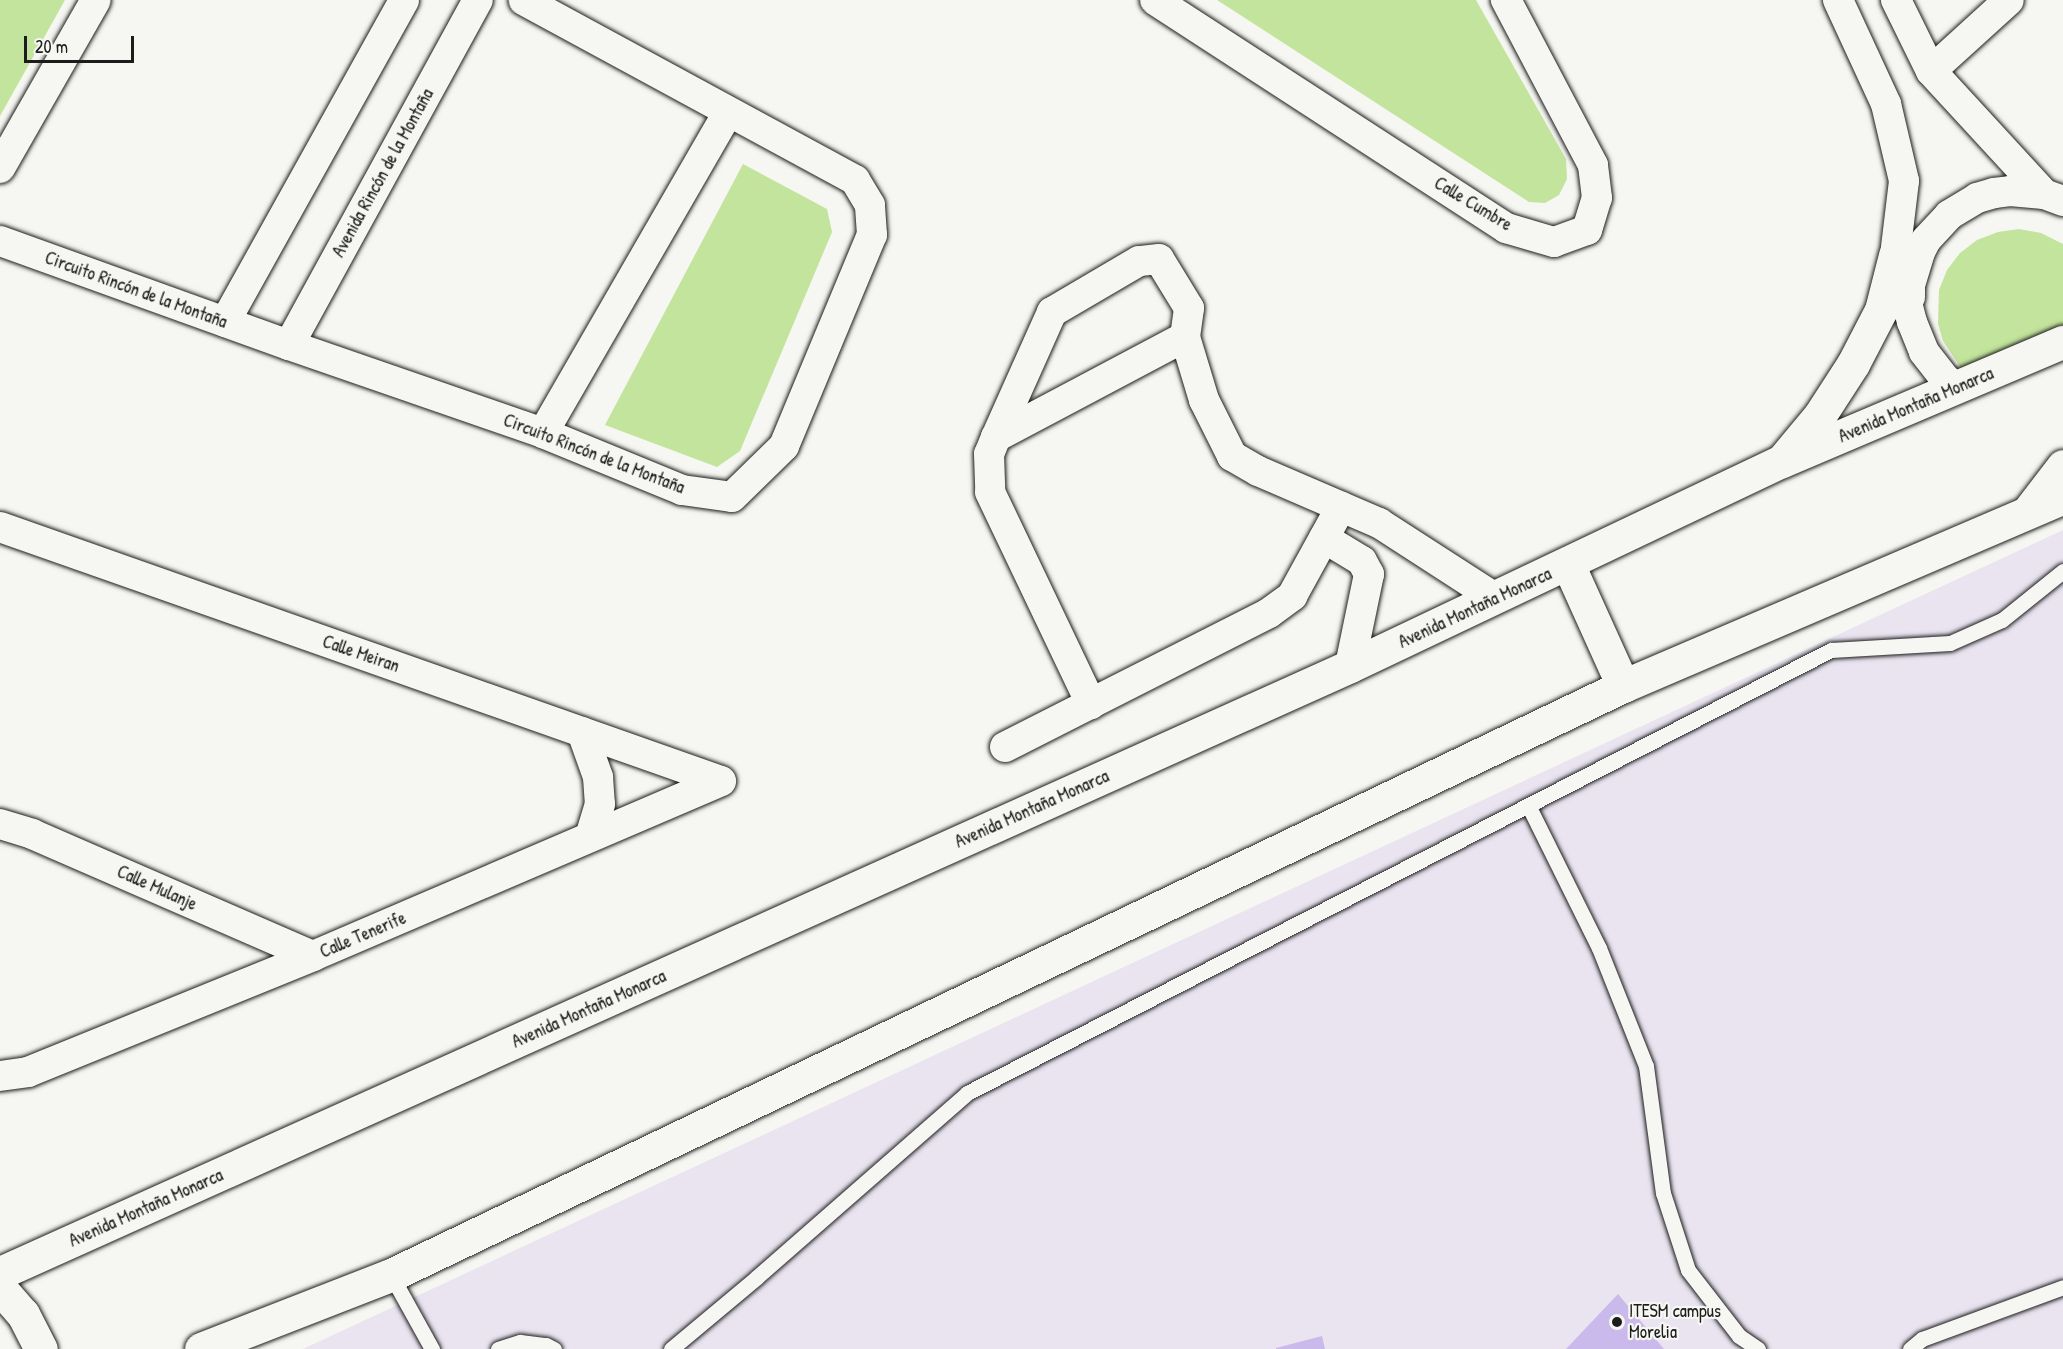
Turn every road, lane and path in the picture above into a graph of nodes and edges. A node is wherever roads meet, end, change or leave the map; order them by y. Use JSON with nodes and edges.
{"nodes":[{"id":1,"x":96,"y":0,"type":"edge"},
{"id":2,"x":404,"y":0,"type":"edge"},
{"id":3,"x":478,"y":0,"type":"edge"},
{"id":4,"x":524,"y":0,"type":"edge"},
{"id":5,"x":1155,"y":0,"type":"edge"},
{"id":6,"x":1506,"y":0,"type":"edge"},
{"id":7,"x":1838,"y":0,"type":"edge"},
{"id":8,"x":1896,"y":0,"type":"edge"},
{"id":9,"x":2008,"y":0,"type":"edge"},
{"id":10,"x":1931,"y":70,"type":"junction"},
{"id":11,"x":728,"y":113,"type":"junction"},
{"id":12,"x":0,"y":168,"type":"edge"},
{"id":13,"x":2053,"y":198,"type":"edge"},
{"id":14,"x":1926,"y":240,"type":"junction"},
{"id":15,"x":0,"y":241,"type":"edge"},
{"id":16,"x":1895,"y":255,"type":"junction"},
{"id":17,"x":1909,"y":305,"type":"junction"},
{"id":18,"x":225,"y":322,"type":"junction"},
{"id":19,"x":1185,"y":337,"type":"junction"},
{"id":20,"x":2063,"y":342,"type":"edge"},
{"id":21,"x":289,"y":345,"type":"junction"},
{"id":22,"x":1957,"y":388,"type":"junction"},
{"id":23,"x":543,"y":433,"type":"junction"},
{"id":24,"x":996,"y":437,"type":"junction"},
{"id":25,"x":1782,"y":461,"type":"junction"},
{"id":26,"x":2063,"y":466,"type":"edge"},
{"id":27,"x":2063,"y":497,"type":"edge"},
{"id":28,"x":1341,"y":507,"type":"junction"},
{"id":29,"x":2026,"y":513,"type":"junction"},
{"id":30,"x":0,"y":527,"type":"edge"},
{"id":31,"x":1324,"y":538,"type":"junction"},
{"id":32,"x":1568,"y":564,"type":"junction"},
{"id":33,"x":2063,"y":571,"type":"edge"},
{"id":34,"x":1495,"y":598,"type":"junction"},
{"id":35,"x":1350,"y":666,"type":"junction"},
{"id":36,"x":1623,"y":686,"type":"junction"},
{"id":37,"x":1091,"y":704,"type":"junction"},
{"id":38,"x":582,"y":732,"type":"junction"},
{"id":39,"x":1005,"y":747,"type":"dead end"},
{"id":40,"x":721,"y":781,"type":"joint"},
{"id":41,"x":1529,"y":807,"type":"junction"},
{"id":42,"x":0,"y":824,"type":"edge"},
{"id":43,"x":590,"y":837,"type":"junction"},
{"id":44,"x":314,"y":956,"type":"junction"},
{"id":45,"x":0,"y":1076,"type":"edge"},
{"id":46,"x":0,"y":1273,"type":"edge"},
{"id":47,"x":391,"y":1275,"type":"junction"},
{"id":48,"x":2063,"y":1287,"type":"edge"},
{"id":49,"x":0,"y":1288,"type":"edge"},
{"id":50,"x":42,"y":1349,"type":"edge"},
{"id":51,"x":201,"y":1349,"type":"edge"},
{"id":52,"x":432,"y":1349,"type":"edge"},
{"id":53,"x":498,"y":1349,"type":"edge"},
{"id":54,"x":554,"y":1349,"type":"edge"},
{"id":55,"x":671,"y":1349,"type":"edge"},
{"id":56,"x":1758,"y":1349,"type":"edge"},
{"id":57,"x":1910,"y":1349,"type":"edge"}],
"edges":[{"from":1,"to":12,"type":"street"},
{"from":2,"to":18,"type":"street"},
{"from":3,"to":21,"type":"street","name":"Avenida Rincón de la Montaña"},
{"from":4,"to":11,"type":"street","name":"Circuito Rincón de la Montaña"},
{"from":5,"to":6,"type":"street","name":"Calle Cumbre"},
{"from":7,"to":16,"type":"street"},
{"from":8,"to":10,"type":"street"},
{"from":9,"to":10,"type":"street"},
{"from":10,"to":13,"type":"street"},
{"from":11,"to":23,"type":"street"},
{"from":11,"to":23,"type":"street","name":"Circuito Rincón de la Montaña"},
{"from":13,"to":14,"type":"street"},
{"from":14,"to":16,"type":"street"},
{"from":14,"to":17,"type":"street"},
{"from":15,"to":18,"type":"street","name":"Circuito Rincón de la Montaña"},
{"from":16,"to":17,"type":"street"},
{"from":16,"to":25,"type":"main road"},
{"from":17,"to":22,"type":"street"},
{"from":18,"to":21,"type":"street","name":"Circuito Rincón de la Montaña"},
{"from":19,"to":24,"type":"street"},
{"from":19,"to":24,"type":"street"},
{"from":19,"to":28,"type":"street"},
{"from":20,"to":22,"type":"main road","name":"Avenida Montaña Monarca"},
{"from":21,"to":23,"type":"street","name":"Circuito Rincón de la Montaña"},
{"from":22,"to":25,"type":"main road","name":"Avenida Montaña Monarca"},
{"from":24,"to":37,"type":"street"},
{"from":25,"to":32,"type":"main road","name":"Avenida Montaña Monarca"},
{"from":26,"to":29,"type":"main road"},
{"from":27,"to":29,"type":"main road"},
{"from":28,"to":31,"type":"street"},
{"from":28,"to":34,"type":"street"},
{"from":29,"to":36,"type":"main road"},
{"from":30,"to":38,"type":"street","name":"Calle Meiran"},
{"from":31,"to":35,"type":"street"},
{"from":31,"to":37,"type":"street"},
{"from":32,"to":34,"type":"main road","name":"Avenida Montaña Monarca"},
{"from":32,"to":36,"type":"main road"},
{"from":33,"to":41,"type":"lane"},
{"from":34,"to":35,"type":"main road","name":"Avenida Montaña Monarca"},
{"from":35,"to":46,"type":"main road","name":"Avenida Montaña Monarca"},
{"from":36,"to":47,"type":"main road"},
{"from":37,"to":39,"type":"street"},
{"from":38,"to":40,"type":"street","name":"Calle Meiran"},
{"from":38,"to":43,"type":"street"},
{"from":40,"to":43,"type":"street","name":"Calle Tenerife"},
{"from":41,"to":55,"type":"lane"},
{"from":41,"to":56,"type":"lane"},
{"from":42,"to":44,"type":"street","name":"Calle Mulanje"},
{"from":43,"to":44,"type":"street","name":"Calle Tenerife"},
{"from":44,"to":45,"type":"street","name":"Calle Tenerife"},
{"from":47,"to":51,"type":"main road"},
{"from":47,"to":52,"type":"lane"},
{"from":48,"to":57,"type":"lane"},
{"from":49,"to":50,"type":"main road"},
{"from":53,"to":54,"type":"lane"}]}
